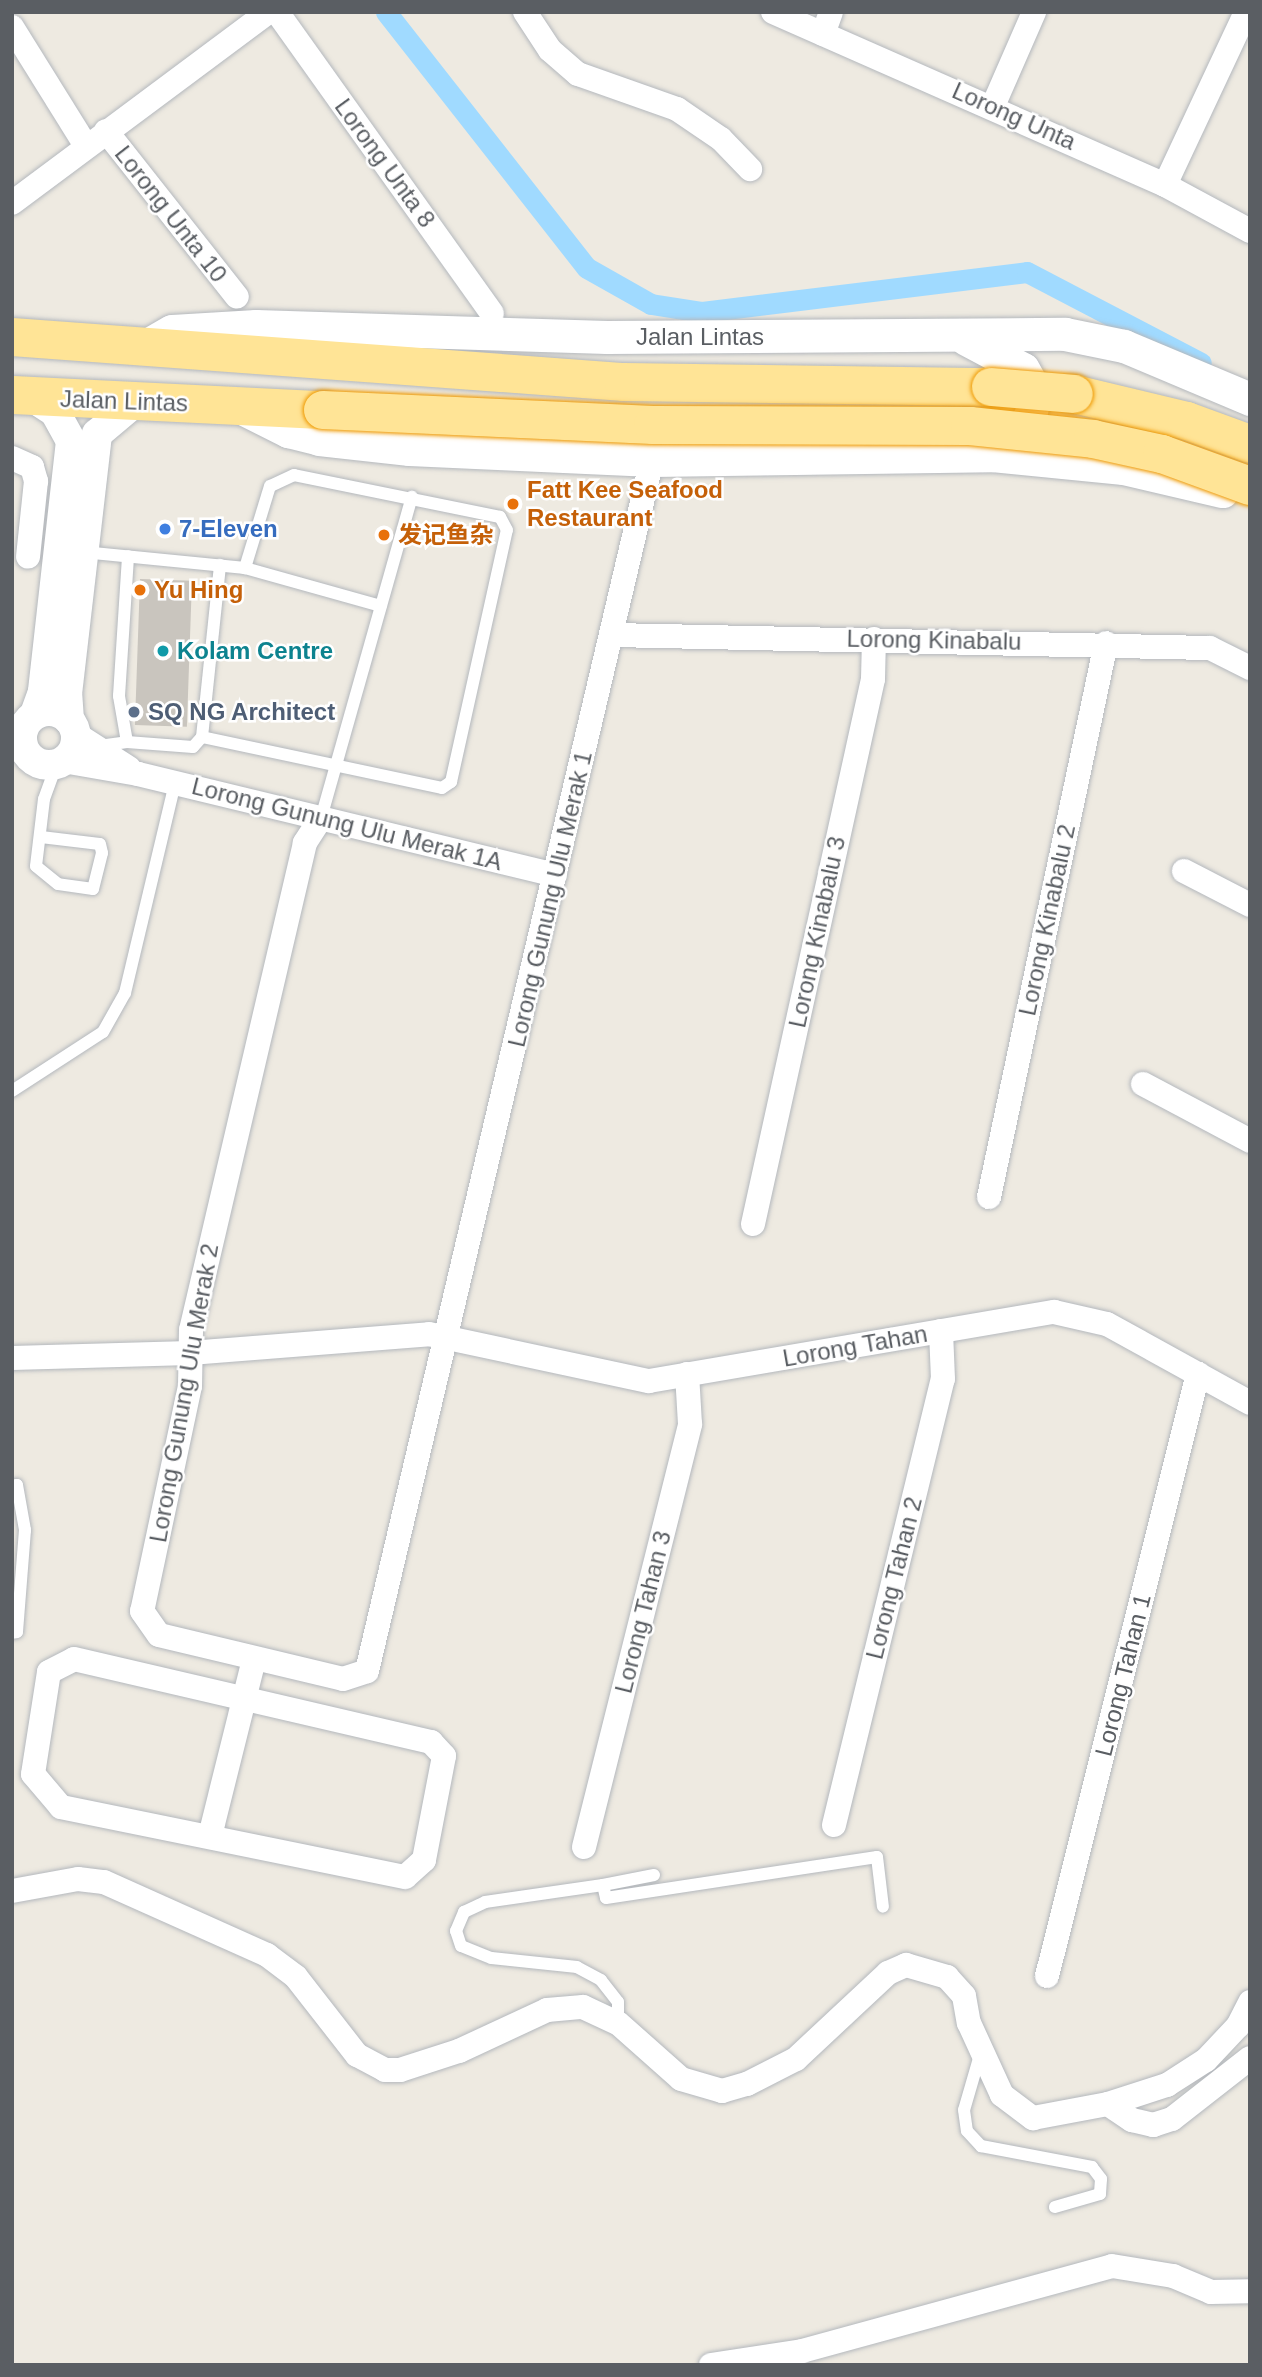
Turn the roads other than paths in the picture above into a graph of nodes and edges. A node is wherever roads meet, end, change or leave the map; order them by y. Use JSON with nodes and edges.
{"nodes":[{"id":1,"x":524,"y":12,"type":"edge"},
{"id":2,"x":773,"y":12,"type":"edge"},
{"id":3,"x":1034,"y":12,"type":"edge"},
{"id":4,"x":1246,"y":12,"type":"edge"},
{"id":5,"x":263,"y":14,"type":"edge"},
{"id":6,"x":827,"y":23,"type":"edge"},
{"id":7,"x":12,"y":27,"type":"edge"},
{"id":8,"x":993,"y":106,"type":"junction"},
{"id":9,"x":106,"y":131,"type":"junction"},
{"id":10,"x":86,"y":146,"type":"junction"},
{"id":11,"x":750,"y":169,"type":"dead end"},
{"id":12,"x":1165,"y":185,"type":"junction"},
{"id":13,"x":12,"y":203,"type":"edge"},
{"id":14,"x":1250,"y":231,"type":"edge"},
{"id":15,"x":237,"y":296,"type":"dead end"},
{"id":16,"x":492,"y":313,"type":"dead end"},
{"id":17,"x":15,"y":335,"type":"edge"},
{"id":18,"x":958,"y":335,"type":"junction"},
{"id":19,"x":142,"y":348,"type":"junction"},
{"id":20,"x":22,"y":396,"type":"edge"},
{"id":21,"x":1250,"y":399,"type":"edge"},
{"id":22,"x":135,"y":402,"type":"junction"},
{"id":23,"x":237,"y":405,"type":"junction"},
{"id":24,"x":1250,"y":444,"type":"edge"},
{"id":25,"x":12,"y":458,"type":"edge"},
{"id":26,"x":936,"y":458,"type":"junction"},
{"id":27,"x":652,"y":460,"type":"junction"},
{"id":28,"x":1250,"y":486,"type":"edge"},
{"id":29,"x":412,"y":497,"type":"junction"},
{"id":30,"x":1250,"y":503,"type":"edge"},
{"id":31,"x":20,"y":556,"type":"edge"},
{"id":32,"x":70,"y":556,"type":"junction"},
{"id":33,"x":128,"y":556,"type":"junction"},
{"id":34,"x":220,"y":565,"type":"junction"},
{"id":35,"x":245,"y":568,"type":"junction"},
{"id":36,"x":381,"y":607,"type":"junction"},
{"id":37,"x":612,"y":635,"type":"junction"},
{"id":38,"x":874,"y":639,"type":"junction"},
{"id":39,"x":1106,"y":643,"type":"junction"},
{"id":40,"x":1250,"y":668,"type":"edge"},
{"id":41,"x":25,"y":722,"type":"edge"},
{"id":42,"x":81,"y":734,"type":"junction"},
{"id":43,"x":202,"y":737,"type":"junction"},
{"id":44,"x":127,"y":742,"type":"junction"},
{"id":45,"x":42,"y":764,"type":"edge"},
{"id":46,"x":338,"y":767,"type":"junction"},
{"id":47,"x":138,"y":774,"type":"junction"},
{"id":48,"x":175,"y":782,"type":"junction"},
{"id":49,"x":321,"y":818,"type":"junction"},
{"id":50,"x":41,"y":837,"type":"junction"},
{"id":51,"x":1184,"y":871,"type":"dead end"},
{"id":52,"x":555,"y":875,"type":"junction"},
{"id":53,"x":1250,"y":905,"type":"edge"},
{"id":54,"x":1143,"y":1084,"type":"dead end"},
{"id":55,"x":12,"y":1091,"type":"edge"},
{"id":56,"x":1250,"y":1140,"type":"edge"},
{"id":57,"x":989,"y":1198,"type":"dead end"},
{"id":58,"x":753,"y":1224,"type":"dead end"},
{"id":59,"x":941,"y":1331,"type":"junction"},
{"id":60,"x":444,"y":1337,"type":"junction"},
{"id":61,"x":190,"y":1353,"type":"junction"},
{"id":62,"x":12,"y":1358,"type":"edge"},
{"id":63,"x":687,"y":1374,"type":"junction"},
{"id":64,"x":1198,"y":1374,"type":"junction"},
{"id":65,"x":1250,"y":1403,"type":"edge"},
{"id":66,"x":12,"y":1486,"type":"edge"},
{"id":67,"x":12,"y":1633,"type":"edge"},
{"id":68,"x":254,"y":1659,"type":"junction"},
{"id":69,"x":367,"y":1671,"type":"joint"},
{"id":70,"x":244,"y":1699,"type":"junction"},
{"id":71,"x":834,"y":1825,"type":"dead end"},
{"id":72,"x":210,"y":1836,"type":"junction"},
{"id":73,"x":584,"y":1847,"type":"dead end"},
{"id":74,"x":654,"y":1875,"type":"dead end"},
{"id":75,"x":603,"y":1885,"type":"junction"},
{"id":76,"x":12,"y":1891,"type":"edge"},
{"id":77,"x":883,"y":1907,"type":"dead end"},
{"id":78,"x":1048,"y":1976,"type":"dead end"},
{"id":79,"x":1250,"y":2002,"type":"edge"},
{"id":80,"x":618,"y":2023,"type":"junction"},
{"id":81,"x":982,"y":2048,"type":"junction"},
{"id":82,"x":1250,"y":2059,"type":"edge"},
{"id":83,"x":1108,"y":2104,"type":"junction"},
{"id":84,"x":1055,"y":2207,"type":"dead end"},
{"id":85,"x":1250,"y":2291,"type":"edge"},
{"id":86,"x":711,"y":2365,"type":"edge"}],
"edges":[{"from":1,"to":11,"type":"street"},
{"from":2,"to":6,"type":"street","name":"Lorong Unta"},
{"from":3,"to":8,"type":"street"},
{"from":4,"to":12,"type":"street"},
{"from":5,"to":9,"type":"street"},
{"from":5,"to":16,"type":"street","name":"Lorong Unta 8"},
{"from":6,"to":8,"type":"street","name":"Lorong Unta"},
{"from":7,"to":10,"type":"street"},
{"from":8,"to":12,"type":"street","name":"Lorong Unta"},
{"from":9,"to":10,"type":"street"},
{"from":9,"to":15,"type":"street","name":"Lorong Unta 10"},
{"from":10,"to":13,"type":"street"},
{"from":12,"to":14,"type":"street","name":"Lorong Unta"},
{"from":17,"to":19,"type":"highway","name":"Jalan Lintas"},
{"from":18,"to":19,"type":"main road","name":"Jalan Lintas"},
{"from":18,"to":21,"type":"main road","name":"Jalan Lintas"},
{"from":18,"to":26,"type":"main road"},
{"from":19,"to":24,"type":"highway","name":"Jalan Lintas","bridge":true},
{"from":20,"to":22,"type":"highway","name":"Jalan Lintas"},
{"from":20,"to":32,"type":"street"},
{"from":22,"to":23,"type":"highway","name":"Jalan Lintas"},
{"from":22,"to":32,"type":"street"},
{"from":23,"to":27,"type":"main road","name":"Jalan Lintas"},
{"from":23,"to":28,"type":"highway","name":"Jalan Lintas","bridge":true},
{"from":25,"to":31,"type":"street"},
{"from":26,"to":27,"type":"main road","name":"Jalan Lintas"},
{"from":26,"to":30,"type":"main road","name":"Jalan Lintas"},
{"from":27,"to":37,"type":"street","name":"Lorong Gunung Ulu Merak 1"},
{"from":29,"to":35,"type":"lane"},
{"from":29,"to":36,"type":"lane"},
{"from":29,"to":46,"type":"lane"},
{"from":31,"to":32,"type":"street"},
{"from":32,"to":33,"type":"lane"},
{"from":32,"to":41,"type":"street"},
{"from":32,"to":42,"type":"street"},
{"from":33,"to":34,"type":"lane"},
{"from":33,"to":44,"type":"lane"},
{"from":34,"to":35,"type":"lane"},
{"from":34,"to":43,"type":"lane"},
{"from":35,"to":36,"type":"lane"},
{"from":36,"to":46,"type":"lane"},
{"from":37,"to":38,"type":"street","name":"Lorong Kinabalu"},
{"from":37,"to":52,"type":"street","name":"Lorong Gunung Ulu Merak 1"},
{"from":38,"to":39,"type":"street","name":"Lorong Kinabalu"},
{"from":38,"to":58,"type":"street","name":"Lorong Kinabalu 3"},
{"from":39,"to":40,"type":"street","name":"Lorong Kinabalu"},
{"from":39,"to":57,"type":"street","name":"Lorong Kinabalu 2"},
{"from":41,"to":42,"type":"street"},
{"from":41,"to":45,"type":"street"},
{"from":42,"to":44,"type":"lane"},
{"from":42,"to":45,"type":"street"},
{"from":42,"to":47,"type":"street","name":"Lorong Gunung Ulu Merak 1A"},
{"from":43,"to":44,"type":"lane"},
{"from":43,"to":46,"type":"lane"},
{"from":45,"to":47,"type":"street","name":"Lorong Gunung Ulu Merak 1A"},
{"from":45,"to":50,"type":"lane"},
{"from":46,"to":49,"type":"lane"},
{"from":47,"to":48,"type":"street","name":"Lorong Gunung Ulu Merak 1A"},
{"from":48,"to":49,"type":"street","name":"Lorong Gunung Ulu Merak 1A"},
{"from":48,"to":55,"type":"lane"},
{"from":49,"to":52,"type":"street","name":"Lorong Gunung Ulu Merak 1A"},
{"from":49,"to":61,"type":"street","name":"Lorong Gunung Ulu Merak 2"},
{"from":50,"to":50,"type":"lane"},
{"from":51,"to":53,"type":"street"},
{"from":52,"to":60,"type":"street","name":"Lorong Gunung Ulu Merak 1"},
{"from":54,"to":56,"type":"street"},
{"from":59,"to":63,"type":"street","name":"Lorong Tahan"},
{"from":59,"to":64,"type":"street","name":"Lorong Tahan"},
{"from":59,"to":71,"type":"street","name":"Lorong Tahan 2"},
{"from":60,"to":61,"type":"street","name":"Lorong Tahan"},
{"from":60,"to":63,"type":"street","name":"Lorong Tahan"},
{"from":60,"to":69,"type":"street","name":"Lorong Gunung Ulu Merak 1"},
{"from":61,"to":62,"type":"street","name":"Lorong Tahan"},
{"from":61,"to":68,"type":"street","name":"Lorong Gunung Ulu Merak 2"},
{"from":63,"to":73,"type":"street","name":"Lorong Tahan 3"},
{"from":64,"to":65,"type":"street","name":"Lorong Tahan"},
{"from":64,"to":78,"type":"street","name":"Lorong Tahan 1"},
{"from":66,"to":67,"type":"lane"},
{"from":68,"to":69,"type":"street","name":"Lorong Gunung Ulu Merak 2"},
{"from":68,"to":70,"type":"street"},
{"from":70,"to":72,"type":"street"},
{"from":70,"to":72,"type":"street"},
{"from":70,"to":72,"type":"street"},
{"from":74,"to":75,"type":"lane"},
{"from":75,"to":77,"type":"lane"},
{"from":75,"to":80,"type":"lane"},
{"from":76,"to":80,"type":"street"},
{"from":79,"to":83,"type":"street"},
{"from":80,"to":81,"type":"street"},
{"from":81,"to":83,"type":"street"},
{"from":81,"to":84,"type":"lane"},
{"from":82,"to":83,"type":"street"},
{"from":85,"to":86,"type":"street"}]}
